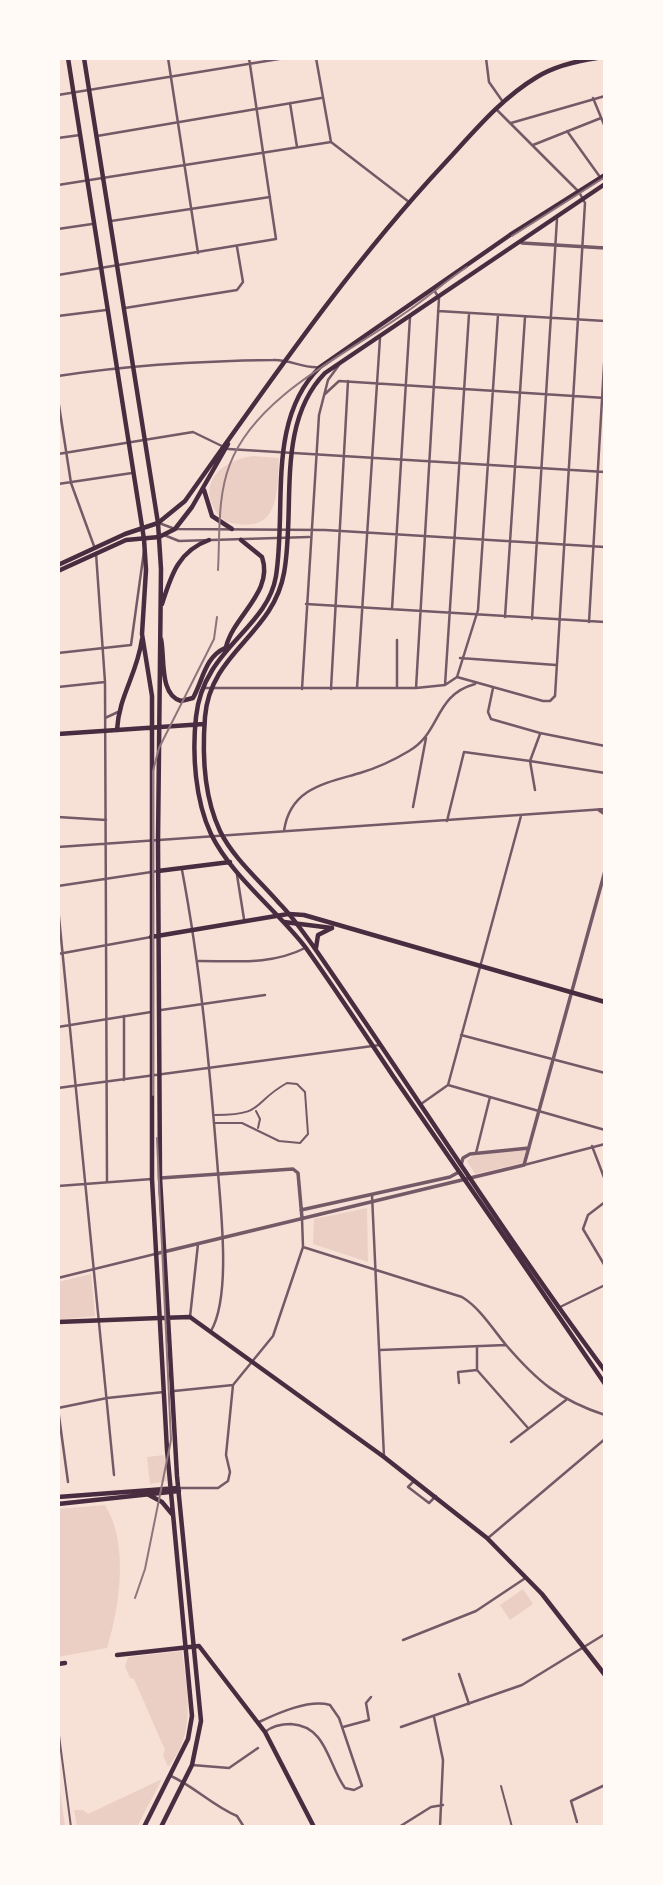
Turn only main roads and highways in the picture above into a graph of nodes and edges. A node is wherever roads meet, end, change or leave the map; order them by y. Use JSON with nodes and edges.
{"nodes":[{"id":1,"x":68,"y":58,"type":"edge"},
{"id":2,"x":84,"y":58,"type":"edge"},
{"id":3,"x":597,"y":58,"type":"edge"},
{"id":4,"x":603,"y":176,"type":"edge"},
{"id":5,"x":605,"y":184,"type":"edge"},
{"id":6,"x":226,"y":447,"type":"junction"},
{"id":7,"x":204,"y":489,"type":"junction"},
{"id":8,"x":158,"y":523,"type":"junction"},
{"id":9,"x":142,"y":528,"type":"junction"},
{"id":10,"x":232,"y":529,"type":"road end"},
{"id":11,"x":162,"y":536,"type":"junction"},
{"id":12,"x":144,"y":539,"type":"junction"},
{"id":13,"x":209,"y":540,"type":"road end"},
{"id":14,"x":241,"y":540,"type":"road end"},
{"id":15,"x":95,"y":551,"type":"junction"},
{"id":16,"x":58,"y":565,"type":"edge"},
{"id":17,"x":58,"y":571,"type":"edge"},
{"id":18,"x":159,"y":611,"type":"junction"},
{"id":19,"x":159,"y":629,"type":"junction"},
{"id":20,"x":142,"y":634,"type":"junction"},
{"id":21,"x":229,"y":635,"type":"junction"},
{"id":22,"x":226,"y":648,"type":"junction"},
{"id":23,"x":216,"y":653,"type":"junction"},
{"id":24,"x":231,"y":654,"type":"junction"},
{"id":25,"x":165,"y":660,"type":"junction"},
{"id":26,"x":158,"y":674,"type":"junction"},
{"id":27,"x":196,"y":724,"type":"junction"},
{"id":28,"x":204,"y":724,"type":"junction"},
{"id":29,"x":117,"y":730,"type":"junction"},
{"id":30,"x":58,"y":734,"type":"edge"},
{"id":31,"x":230,"y":862,"type":"junction"},
{"id":32,"x":158,"y":872,"type":"junction"},
{"id":33,"x":265,"y":900,"type":"junction"},
{"id":34,"x":278,"y":914,"type":"junction"},
{"id":35,"x":289,"y":914,"type":"junction"},
{"id":36,"x":259,"y":916,"type":"junction"},
{"id":37,"x":284,"y":922,"type":"junction"},
{"id":38,"x":295,"y":922,"type":"junction"},
{"id":39,"x":332,"y":928,"type":"junction"},
{"id":40,"x":339,"y":928,"type":"junction"},
{"id":41,"x":158,"y":935,"type":"junction"},
{"id":42,"x":151,"y":937,"type":"junction"},
{"id":43,"x":320,"y":955,"type":"junction"},
{"id":44,"x":605,"y":1002,"type":"edge"},
{"id":45,"x":159,"y":1318,"type":"junction"},
{"id":46,"x":166,"y":1318,"type":"junction"},
{"id":47,"x":58,"y":1322,"type":"edge"},
{"id":48,"x":605,"y":1371,"type":"edge"},
{"id":49,"x":605,"y":1384,"type":"edge"},
{"id":50,"x":170,"y":1489,"type":"junction"},
{"id":51,"x":178,"y":1489,"type":"junction"},
{"id":52,"x":149,"y":1495,"type":"junction"},
{"id":53,"x":58,"y":1497,"type":"edge"},
{"id":54,"x":58,"y":1504,"type":"edge"},
{"id":55,"x":173,"y":1516,"type":"junction"},
{"id":56,"x":195,"y":1644,"type":"junction"},
{"id":57,"x":187,"y":1646,"type":"junction"},
{"id":58,"x":117,"y":1655,"type":"dead end"},
{"id":59,"x":65,"y":1663,"type":"dead end"},
{"id":60,"x":58,"y":1664,"type":"edge"},
{"id":61,"x":605,"y":1675,"type":"edge"},
{"id":62,"x":144,"y":1827,"type":"edge"},
{"id":63,"x":161,"y":1827,"type":"edge"},
{"id":64,"x":314,"y":1827,"type":"edge"}],
"edges":[{"from":1,"to":9,"type":"main road"},
{"from":2,"to":8,"type":"main road"},
{"from":3,"to":6,"type":"main road"},
{"from":4,"to":22,"type":"main road"},
{"from":5,"to":24,"type":"main road"},
{"from":6,"to":7,"type":"main road"},
{"from":6,"to":8,"type":"main road"},
{"from":7,"to":10,"type":"main road"},
{"from":7,"to":11,"type":"main road"},
{"from":8,"to":9,"type":"main road"},
{"from":8,"to":11,"type":"main road"},
{"from":9,"to":12,"type":"main road"},
{"from":9,"to":15,"type":"main road"},
{"from":11,"to":12,"type":"main road"},
{"from":11,"to":18,"type":"main road"},
{"from":12,"to":15,"type":"main road"},
{"from":12,"to":20,"type":"main road"},
{"from":13,"to":18,"type":"main road"},
{"from":14,"to":21,"type":"main road"},
{"from":15,"to":16,"type":"main road"},
{"from":15,"to":17,"type":"main road"},
{"from":18,"to":19,"type":"main road"},
{"from":19,"to":25,"type":"main road"},
{"from":19,"to":26,"type":"main road"},
{"from":20,"to":29,"type":"main road"},
{"from":20,"to":42,"type":"main road"},
{"from":21,"to":22,"type":"main road"},
{"from":21,"to":23,"type":"main road"},
{"from":22,"to":23,"type":"main road"},
{"from":22,"to":24,"type":"main road"},
{"from":22,"to":27,"type":"main road"},
{"from":23,"to":25,"type":"main road"},
{"from":24,"to":28,"type":"main road"},
{"from":25,"to":26,"type":"main road"},
{"from":26,"to":32,"type":"main road"},
{"from":27,"to":28,"type":"main road"},
{"from":27,"to":29,"type":"main road"},
{"from":27,"to":31,"type":"main road"},
{"from":28,"to":35,"type":"main road"},
{"from":29,"to":30,"type":"main road"},
{"from":31,"to":32,"type":"main road"},
{"from":31,"to":33,"type":"main road"},
{"from":32,"to":41,"type":"main road"},
{"from":33,"to":34,"type":"main road"},
{"from":33,"to":36,"type":"main road"},
{"from":34,"to":35,"type":"main road"},
{"from":34,"to":36,"type":"main road"},
{"from":34,"to":37,"type":"main road"},
{"from":35,"to":38,"type":"main road"},
{"from":35,"to":40,"type":"main road"},
{"from":36,"to":41,"type":"main road"},
{"from":37,"to":38,"type":"main road"},
{"from":37,"to":49,"type":"main road"},
{"from":38,"to":39,"type":"main road"},
{"from":38,"to":43,"type":"main road"},
{"from":39,"to":40,"type":"main road"},
{"from":39,"to":43,"type":"main road"},
{"from":40,"to":44,"type":"main road"},
{"from":41,"to":42,"type":"main road"},
{"from":41,"to":46,"type":"main road"},
{"from":42,"to":45,"type":"main road"},
{"from":43,"to":48,"type":"main road"},
{"from":45,"to":46,"type":"main road"},
{"from":45,"to":47,"type":"main road"},
{"from":45,"to":50,"type":"main road"},
{"from":46,"to":51,"type":"main road"},
{"from":46,"to":61,"type":"main road"},
{"from":50,"to":51,"type":"main road"},
{"from":50,"to":52,"type":"main road"},
{"from":50,"to":53,"type":"main road"},
{"from":50,"to":55,"type":"main road"},
{"from":51,"to":56,"type":"main road"},
{"from":52,"to":54,"type":"main road"},
{"from":52,"to":55,"type":"main road"},
{"from":55,"to":57,"type":"main road"},
{"from":56,"to":57,"type":"main road"},
{"from":56,"to":63,"type":"main road"},
{"from":56,"to":64,"type":"main road"},
{"from":57,"to":58,"type":"main road"},
{"from":57,"to":62,"type":"main road"},
{"from":59,"to":60,"type":"main road"}]}
